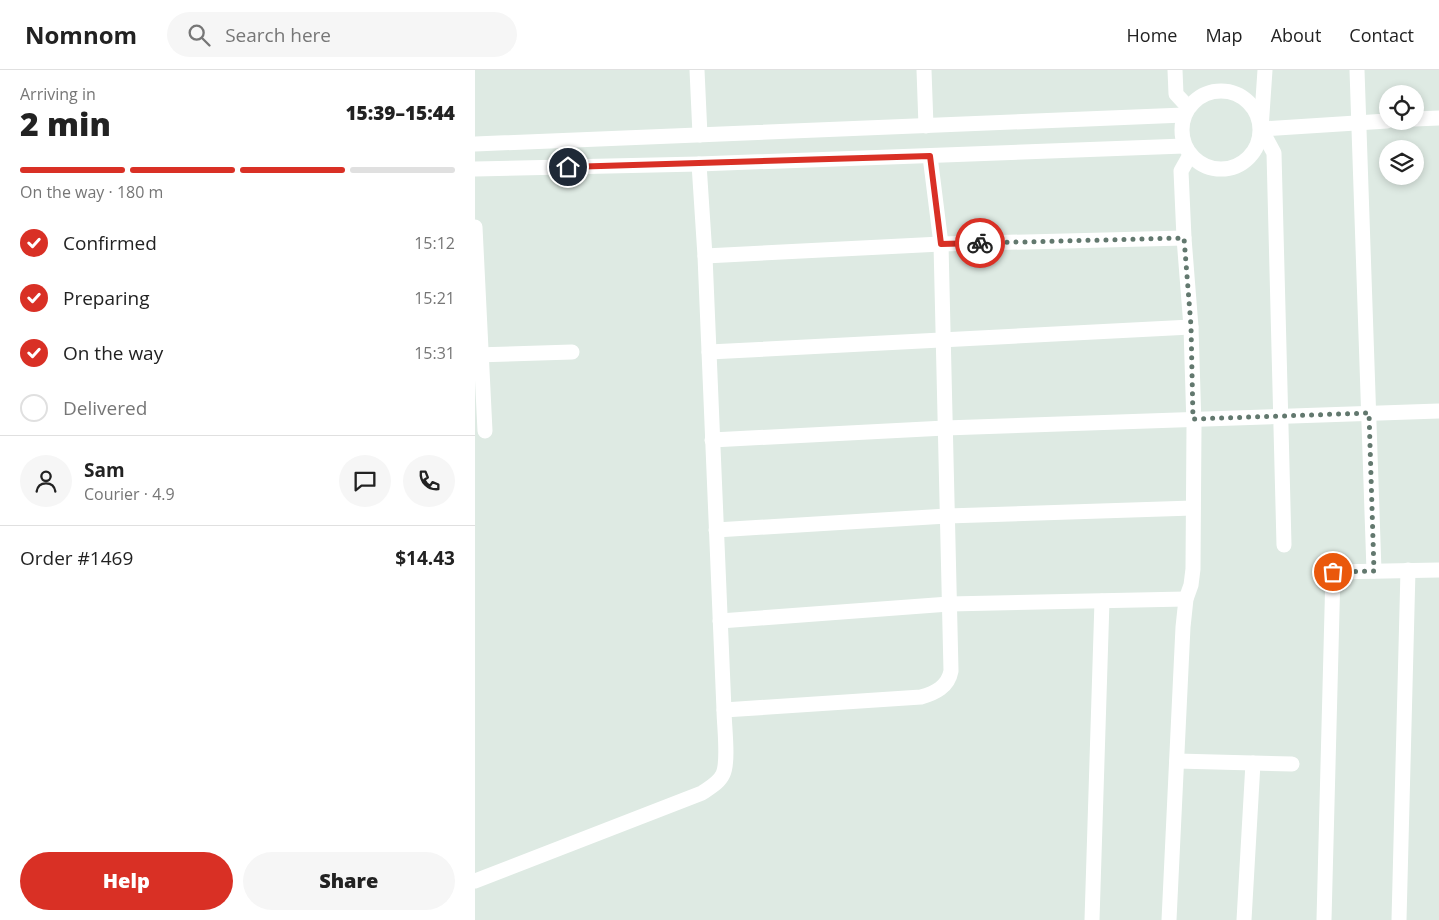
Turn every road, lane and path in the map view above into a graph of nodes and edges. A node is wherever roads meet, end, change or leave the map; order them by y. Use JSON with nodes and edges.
{"nodes":[{"id":1,"x":697,"y":70,"type":"edge"},
{"id":2,"x":924,"y":70,"type":"edge"},
{"id":3,"x":1175,"y":70,"type":"edge"},
{"id":4,"x":1265,"y":70,"type":"edge"},
{"id":5,"x":1357,"y":70,"type":"edge"},
{"id":6,"x":1186,"y":111,"type":"junction"},
{"id":7,"x":1439,"y":118,"type":"edge"},
{"id":8,"x":1424,"y":119,"type":"edge"},
{"id":9,"x":1379,"y":121,"type":"edge"},
{"id":10,"x":1360,"y":122,"type":"junction"},
{"id":11,"x":926,"y":126,"type":"junction"},
{"id":12,"x":1261,"y":129,"type":"junction"},
{"id":13,"x":701,"y":135,"type":"junction"},
{"id":14,"x":475,"y":144,"type":"edge"},
{"id":15,"x":1187,"y":150,"type":"junction"},
{"id":16,"x":930,"y":156,"type":"junction"},
{"id":17,"x":699,"y":164,"type":"junction"},
{"id":18,"x":475,"y":169,"type":"edge"},
{"id":19,"x":475,"y":228,"type":"edge"},
{"id":20,"x":1184,"y":238,"type":"junction"},
{"id":21,"x":941,"y":244,"type":"junction"},
{"id":22,"x":705,"y":256,"type":"junction"},
{"id":23,"x":476,"y":270,"type":"edge"},
{"id":24,"x":1191,"y":326,"type":"junction"},
{"id":25,"x":943,"y":339,"type":"junction"},
{"id":26,"x":572,"y":352,"type":"dead end"},
{"id":27,"x":709,"y":352,"type":"junction"},
{"id":28,"x":479,"y":355,"type":"edge"},
{"id":29,"x":1439,"y":410,"type":"edge"},
{"id":30,"x":1369,"y":413,"type":"junction"},
{"id":31,"x":1281,"y":416,"type":"junction"},
{"id":32,"x":1193,"y":419,"type":"junction"},
{"id":33,"x":945,"y":428,"type":"junction"},
{"id":34,"x":485,"y":430,"type":"dead end"},
{"id":35,"x":712,"y":440,"type":"junction"},
{"id":36,"x":1193,"y":508,"type":"junction"},
{"id":37,"x":947,"y":516,"type":"junction"},
{"id":38,"x":716,"y":530,"type":"junction"},
{"id":39,"x":1284,"y":545,"type":"dead end"},
{"id":40,"x":1409,"y":570,"type":"junction"},
{"id":41,"x":1439,"y":570,"type":"edge"},
{"id":42,"x":1374,"y":571,"type":"junction"},
{"id":43,"x":1186,"y":599,"type":"junction"},
{"id":44,"x":1102,"y":601,"type":"junction"},
{"id":45,"x":949,"y":604,"type":"junction"},
{"id":46,"x":720,"y":620,"type":"junction"},
{"id":47,"x":724,"y":710,"type":"junction"},
{"id":48,"x":1177,"y":761,"type":"junction"},
{"id":49,"x":1253,"y":763,"type":"junction"},
{"id":50,"x":1292,"y":764,"type":"dead end"},
{"id":51,"x":475,"y":881,"type":"edge"},
{"id":52,"x":1092,"y":920,"type":"edge"},
{"id":53,"x":1169,"y":920,"type":"edge"},
{"id":54,"x":1244,"y":920,"type":"edge"},
{"id":55,"x":1324,"y":920,"type":"edge"},
{"id":56,"x":1399,"y":920,"type":"edge"}],
"edges":[{"from":1,"to":13,"type":"street"},
{"from":2,"to":11,"type":"street"},
{"from":3,"to":6,"type":"street"},
{"from":4,"to":12,"type":"street"},
{"from":5,"to":10,"type":"street"},
{"from":6,"to":11,"type":"street"},
{"from":6,"to":12,"type":"street"},
{"from":6,"to":15,"type":"street"},
{"from":7,"to":8,"type":"street"},
{"from":9,"to":10,"type":"street"},
{"from":10,"to":12,"type":"street"},
{"from":10,"to":30,"type":"street"},
{"from":11,"to":13,"type":"street"},
{"from":12,"to":15,"type":"street"},
{"from":12,"to":31,"type":"street"},
{"from":13,"to":14,"type":"street"},
{"from":15,"to":16,"type":"street"},
{"from":15,"to":20,"type":"street"},
{"from":16,"to":17,"type":"street"},
{"from":16,"to":21,"type":"street"},
{"from":17,"to":18,"type":"street"},
{"from":17,"to":22,"type":"street"},
{"from":19,"to":23,"type":"street"},
{"from":20,"to":21,"type":"street"},
{"from":20,"to":24,"type":"street"},
{"from":21,"to":22,"type":"street"},
{"from":21,"to":25,"type":"street"},
{"from":22,"to":27,"type":"street"},
{"from":23,"to":28,"type":"street"},
{"from":24,"to":25,"type":"street"},
{"from":24,"to":32,"type":"street"},
{"from":25,"to":27,"type":"street"},
{"from":25,"to":33,"type":"street"},
{"from":26,"to":28,"type":"street"},
{"from":27,"to":35,"type":"street"},
{"from":28,"to":34,"type":"street"},
{"from":29,"to":30,"type":"street"},
{"from":30,"to":31,"type":"street"},
{"from":30,"to":42,"type":"street"},
{"from":31,"to":32,"type":"street"},
{"from":31,"to":39,"type":"street"},
{"from":32,"to":33,"type":"street"},
{"from":32,"to":36,"type":"street"},
{"from":33,"to":35,"type":"street"},
{"from":33,"to":37,"type":"street"},
{"from":35,"to":38,"type":"street"},
{"from":36,"to":37,"type":"street"},
{"from":36,"to":43,"type":"street"},
{"from":37,"to":38,"type":"street"},
{"from":37,"to":45,"type":"street"},
{"from":38,"to":46,"type":"street"},
{"from":40,"to":41,"type":"street"},
{"from":40,"to":42,"type":"street"},
{"from":40,"to":56,"type":"street"},
{"from":42,"to":55,"type":"street"},
{"from":43,"to":44,"type":"street"},
{"from":43,"to":48,"type":"street"},
{"from":44,"to":45,"type":"street"},
{"from":44,"to":52,"type":"street"},
{"from":45,"to":46,"type":"street"},
{"from":45,"to":47,"type":"street"},
{"from":46,"to":47,"type":"street"},
{"from":47,"to":51,"type":"street"},
{"from":48,"to":49,"type":"street"},
{"from":48,"to":53,"type":"street"},
{"from":49,"to":50,"type":"street"},
{"from":49,"to":54,"type":"street"}]}
